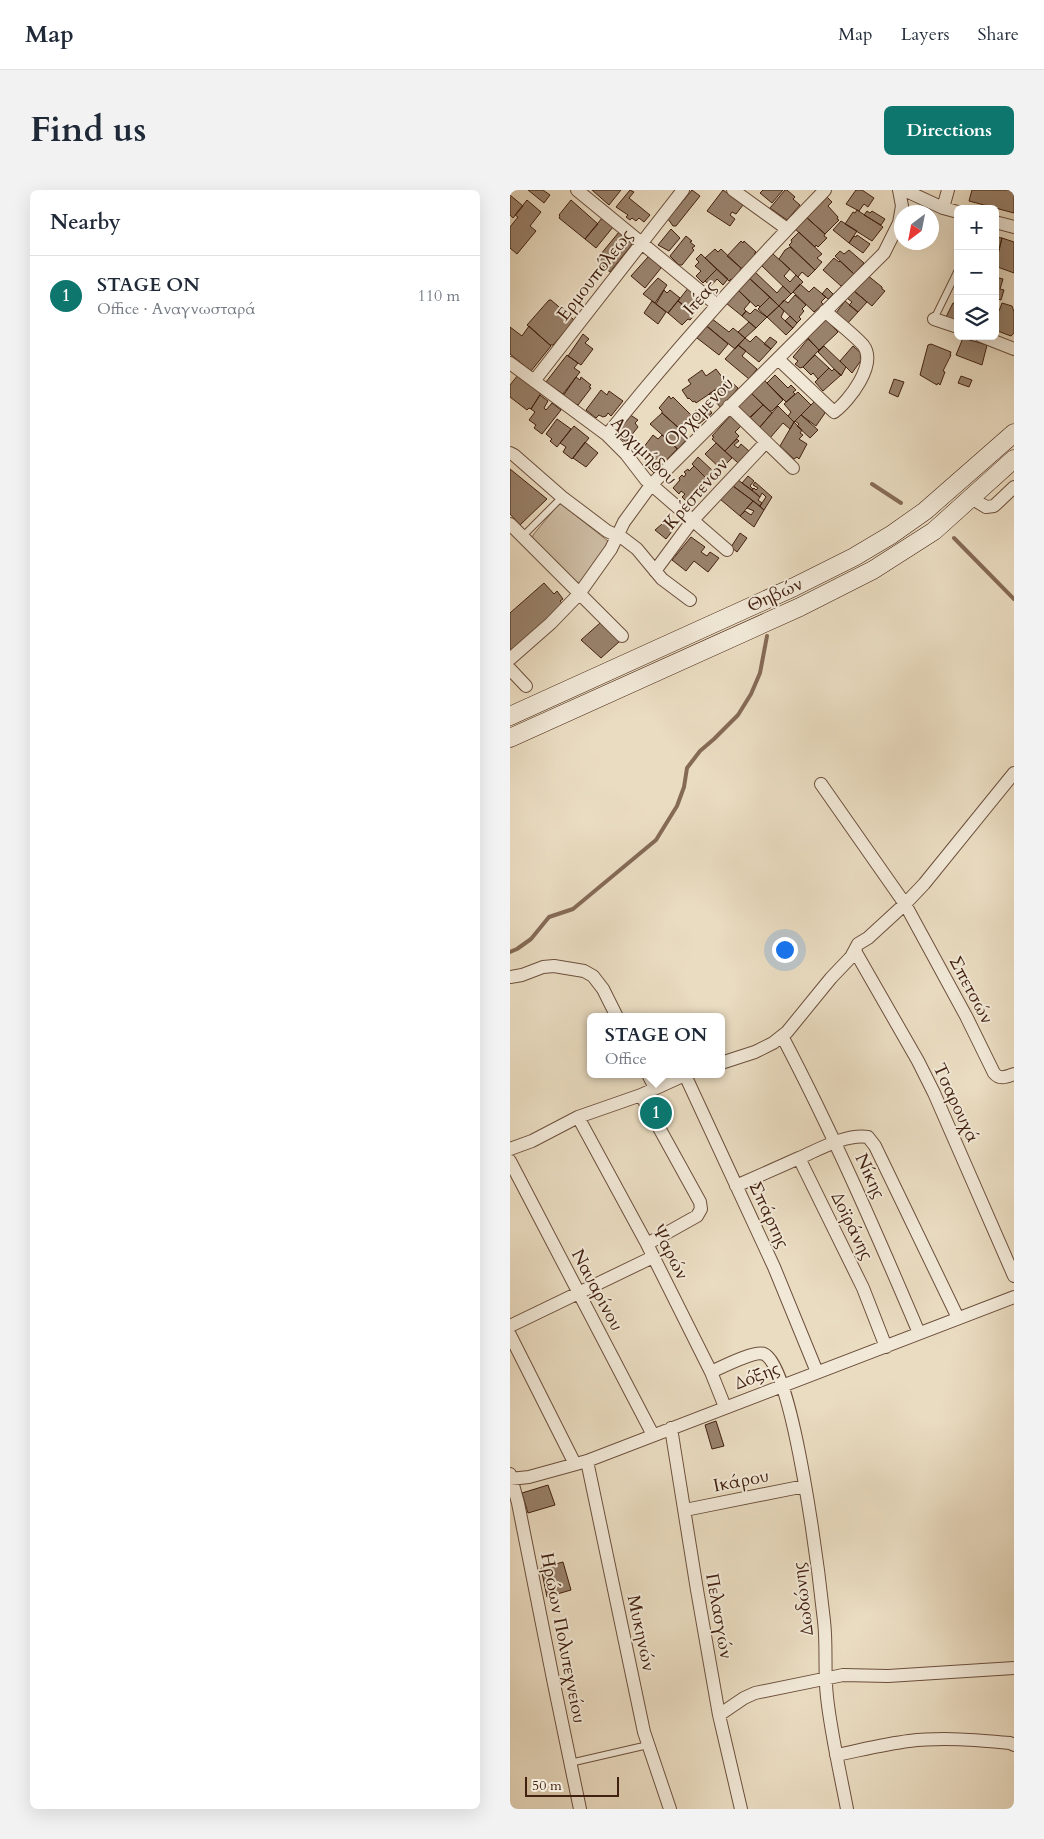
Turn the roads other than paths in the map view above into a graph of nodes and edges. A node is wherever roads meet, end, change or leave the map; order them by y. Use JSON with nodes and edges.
{"nodes":[{"id":1,"x":578,"y":190,"type":"edge"},
{"id":2,"x":683,"y":190,"type":"edge"},
{"id":3,"x":733,"y":190,"type":"edge"},
{"id":4,"x":824,"y":190,"type":"edge"},
{"id":5,"x":948,"y":190,"type":"edge"},
{"id":6,"x":903,"y":191,"type":"edge"},
{"id":7,"x":943,"y":208,"type":"junction"},
{"id":8,"x":954,"y":211,"type":"edge"},
{"id":9,"x":999,"y":223,"type":"edge"},
{"id":10,"x":1014,"y":227,"type":"edge"},
{"id":11,"x":787,"y":229,"type":"junction"},
{"id":12,"x":642,"y":243,"type":"junction"},
{"id":13,"x":954,"y":278,"type":"edge"},
{"id":14,"x":717,"y":305,"type":"junction"},
{"id":15,"x":825,"y":311,"type":"junction"},
{"id":16,"x":934,"y":319,"type":"joint"},
{"id":17,"x":954,"y":326,"type":"edge"},
{"id":18,"x":992,"y":340,"type":"edge"},
{"id":19,"x":1014,"y":348,"type":"edge"},
{"id":20,"x":778,"y":359,"type":"junction"},
{"id":21,"x":510,"y":363,"type":"edge"},
{"id":22,"x":534,"y":381,"type":"junction"},
{"id":23,"x":730,"y":406,"type":"junction"},
{"id":24,"x":1014,"y":433,"type":"edge"},
{"id":25,"x":607,"y":435,"type":"junction"},
{"id":26,"x":766,"y":442,"type":"junction"},
{"id":27,"x":510,"y":453,"type":"edge"},
{"id":28,"x":1014,"y":459,"type":"edge"},
{"id":29,"x":793,"y":468,"type":"dead end"},
{"id":30,"x":651,"y":485,"type":"junction"},
{"id":31,"x":1014,"y":487,"type":"edge"},
{"id":32,"x":562,"y":497,"type":"junction"},
{"id":33,"x":972,"y":498,"type":"junction"},
{"id":34,"x":692,"y":521,"type":"junction"},
{"id":35,"x":510,"y":524,"type":"edge"},
{"id":36,"x":617,"y":536,"type":"junction"},
{"id":37,"x":522,"y":537,"type":"junction"},
{"id":38,"x":727,"y":550,"type":"dead end"},
{"id":39,"x":654,"y":571,"type":"junction"},
{"id":40,"x":579,"y":594,"type":"junction"},
{"id":41,"x":690,"y":600,"type":"dead end"},
{"id":42,"x":622,"y":636,"type":"dead end"},
{"id":43,"x":510,"y":659,"type":"edge"},
{"id":44,"x":510,"y":668,"type":"edge"},
{"id":45,"x":526,"y":686,"type":"dead end"},
{"id":46,"x":510,"y":716,"type":"edge"},
{"id":47,"x":510,"y":738,"type":"edge"},
{"id":48,"x":1014,"y":773,"type":"edge"},
{"id":49,"x":820,"y":784,"type":"dead end"},
{"id":50,"x":905,"y":904,"type":"junction"},
{"id":51,"x":855,"y":951,"type":"junction"},
{"id":52,"x":510,"y":978,"type":"edge"},
{"id":53,"x":615,"y":1013,"type":"edge"},
{"id":54,"x":782,"y":1036,"type":"junction"},
{"id":55,"x":725,"y":1062,"type":"edge"},
{"id":56,"x":1014,"y":1074,"type":"edge"},
{"id":57,"x":650,"y":1078,"type":"edge"},
{"id":58,"x":679,"y":1078,"type":"edge"},
{"id":59,"x":687,"y":1078,"type":"edge"},
{"id":60,"x":656,"y":1088,"type":"junction"},
{"id":61,"x":641,"y":1095,"type":"junction"},
{"id":62,"x":578,"y":1117,"type":"junction"},
{"id":63,"x":835,"y":1143,"type":"junction"},
{"id":64,"x":510,"y":1149,"type":"edge"},
{"id":65,"x":799,"y":1158,"type":"junction"},
{"id":66,"x":510,"y":1161,"type":"edge"},
{"id":67,"x":736,"y":1186,"type":"junction"},
{"id":68,"x":647,"y":1244,"type":"junction"},
{"id":69,"x":652,"y":1257,"type":"junction"},
{"id":70,"x":1014,"y":1276,"type":"edge"},
{"id":71,"x":579,"y":1293,"type":"junction"},
{"id":72,"x":1014,"y":1297,"type":"edge"},
{"id":73,"x":958,"y":1318,"type":"junction"},
{"id":74,"x":510,"y":1326,"type":"edge"},
{"id":75,"x":919,"y":1333,"type":"junction"},
{"id":76,"x":510,"y":1335,"type":"edge"},
{"id":77,"x":886,"y":1347,"type":"junction"},
{"id":78,"x":710,"y":1372,"type":"junction"},
{"id":79,"x":817,"y":1372,"type":"junction"},
{"id":80,"x":783,"y":1386,"type":"junction"},
{"id":81,"x":725,"y":1407,"type":"junction"},
{"id":82,"x":671,"y":1428,"type":"junction"},
{"id":83,"x":653,"y":1435,"type":"junction"},
{"id":84,"x":581,"y":1462,"type":"junction"},
{"id":85,"x":511,"y":1477,"type":"edge"},
{"id":86,"x":805,"y":1486,"type":"junction"},
{"id":87,"x":685,"y":1510,"type":"junction"},
{"id":88,"x":1014,"y":1668,"type":"edge"},
{"id":89,"x":826,"y":1678,"type":"junction"},
{"id":90,"x":719,"y":1715,"type":"junction"},
{"id":91,"x":648,"y":1744,"type":"junction"},
{"id":92,"x":1014,"y":1745,"type":"edge"},
{"id":93,"x":836,"y":1755,"type":"junction"},
{"id":94,"x":570,"y":1763,"type":"junction"},
{"id":95,"x":580,"y":1809,"type":"edge"},
{"id":96,"x":670,"y":1809,"type":"edge"},
{"id":97,"x":741,"y":1809,"type":"edge"},
{"id":98,"x":847,"y":1809,"type":"edge"}],
"edges":[{"from":1,"to":12,"type":"street"},
{"from":2,"to":12,"type":"street","name":"Ερμουπόλεως"},
{"from":3,"to":11,"type":"street"},
{"from":4,"to":11,"type":"street","name":"Ιτέας"},
{"from":5,"to":7,"type":"street"},
{"from":6,"to":7,"type":"street"},
{"from":6,"to":15,"type":"street","name":"Ορχομενού"},
{"from":7,"to":8,"type":"street"},
{"from":9,"to":10,"type":"street"},
{"from":11,"to":14,"type":"street","name":"Ιτέας"},
{"from":12,"to":14,"type":"street"},
{"from":12,"to":22,"type":"street","name":"Ερμουπόλεως"},
{"from":13,"to":16,"type":"lane"},
{"from":14,"to":25,"type":"street","name":"Ιτέας"},
{"from":15,"to":20,"type":"street","name":"Ορχομενού"},
{"from":15,"to":20,"type":"street"},
{"from":16,"to":17,"type":"street"},
{"from":18,"to":19,"type":"street"},
{"from":20,"to":23,"type":"street","name":"Ορχομενού"},
{"from":21,"to":22,"type":"street","name":"Αρχιμήδου"},
{"from":22,"to":25,"type":"street","name":"Αρχιμήδου"},
{"from":23,"to":26,"type":"street"},
{"from":23,"to":30,"type":"street","name":"Ορχομενού"},
{"from":24,"to":46,"type":"main road","name":"Θηβών"},
{"from":25,"to":30,"type":"street","name":"Αρχιμήδου"},
{"from":26,"to":29,"type":"street"},
{"from":26,"to":34,"type":"street","name":"Κρέστενων"},
{"from":27,"to":32,"type":"street"},
{"from":28,"to":33,"type":"main road","name":"Θηβών"},
{"from":30,"to":34,"type":"street","name":"Αρχιμήδου"},
{"from":30,"to":36,"type":"street","name":"Ορχομενού"},
{"from":31,"to":33,"type":"street"},
{"from":32,"to":36,"type":"street"},
{"from":32,"to":37,"type":"lane"},
{"from":33,"to":47,"type":"main road","name":"Θηβών"},
{"from":34,"to":38,"type":"street","name":"Αρχιμήδου"},
{"from":34,"to":39,"type":"street","name":"Κρέστενων"},
{"from":35,"to":37,"type":"street"},
{"from":36,"to":39,"type":"street"},
{"from":36,"to":40,"type":"street","name":"Ορχομενού"},
{"from":37,"to":40,"type":"street"},
{"from":39,"to":41,"type":"street"},
{"from":40,"to":42,"type":"street"},
{"from":40,"to":43,"type":"street","name":"Ορχομενού"},
{"from":44,"to":45,"type":"street"},
{"from":48,"to":50,"type":"street"},
{"from":49,"to":50,"type":"street","name":"Σπετσών"},
{"from":50,"to":51,"type":"street"},
{"from":50,"to":56,"type":"street","name":"Σπετσών"},
{"from":51,"to":54,"type":"street"},
{"from":51,"to":70,"type":"street","name":"Τσαρουχά"},
{"from":52,"to":53,"type":"street"},
{"from":54,"to":55,"type":"street"},
{"from":54,"to":63,"type":"street","name":"Νίκης"},
{"from":57,"to":60,"type":"street"},
{"from":58,"to":60,"type":"street"},
{"from":59,"to":67,"type":"street","name":"Σπάρτης"},
{"from":60,"to":61,"type":"street"},
{"from":61,"to":62,"type":"street"},
{"from":61,"to":68,"type":"street"},
{"from":62,"to":64,"type":"street"},
{"from":62,"to":68,"type":"street","name":"Ψαρών"},
{"from":63,"to":65,"type":"street"},
{"from":63,"to":73,"type":"street"},
{"from":63,"to":75,"type":"street","name":"Νίκης"},
{"from":65,"to":67,"type":"street"},
{"from":65,"to":77,"type":"street","name":"Δοϊράνης"},
{"from":66,"to":71,"type":"street","name":"Ναυαρίνου"},
{"from":67,"to":79,"type":"street","name":"Σπάρτης"},
{"from":68,"to":69,"type":"street","name":"Ψαρών"},
{"from":69,"to":71,"type":"street"},
{"from":69,"to":78,"type":"street","name":"Ψαρών"},
{"from":71,"to":74,"type":"street"},
{"from":71,"to":83,"type":"street","name":"Ναυαρίνου"},
{"from":72,"to":73,"type":"street","name":"Δόξης"},
{"from":73,"to":75,"type":"street","name":"Δόξης"},
{"from":75,"to":77,"type":"street","name":"Δόξης"},
{"from":76,"to":84,"type":"street","name":"Μυκηνών"},
{"from":77,"to":79,"type":"street","name":"Δόξης"},
{"from":78,"to":80,"type":"street","name":"Δωδώνης"},
{"from":78,"to":81,"type":"street","name":"Ψαρών"},
{"from":79,"to":80,"type":"street","name":"Δόξης"},
{"from":80,"to":81,"type":"street","name":"Δόξης"},
{"from":80,"to":86,"type":"street","name":"Δωδώνης"},
{"from":81,"to":82,"type":"street","name":"Δόξης"},
{"from":82,"to":83,"type":"street","name":"Δόξης"},
{"from":82,"to":87,"type":"street","name":"Πελασγών"},
{"from":83,"to":84,"type":"street","name":"Δόξης"},
{"from":84,"to":85,"type":"street","name":"Δόξης"},
{"from":84,"to":91,"type":"street","name":"Μυκηνών"},
{"from":85,"to":94,"type":"street","name":"Ηρώων Πολυτεχνείου"},
{"from":86,"to":87,"type":"street","name":"Ικάρου"},
{"from":86,"to":89,"type":"street","name":"Δωδώνης"},
{"from":87,"to":90,"type":"street","name":"Πελασγών"},
{"from":88,"to":89,"type":"street"},
{"from":89,"to":90,"type":"street"},
{"from":89,"to":93,"type":"street","name":"Δωδώνης"},
{"from":90,"to":97,"type":"street","name":"Πελασγών"},
{"from":91,"to":94,"type":"lane"},
{"from":91,"to":96,"type":"street","name":"Μυκηνών"},
{"from":92,"to":93,"type":"street"},
{"from":93,"to":98,"type":"street","name":"Δωδώνης"},
{"from":94,"to":95,"type":"street","name":"Ηρώων Πολυτεχνείου"}]}
